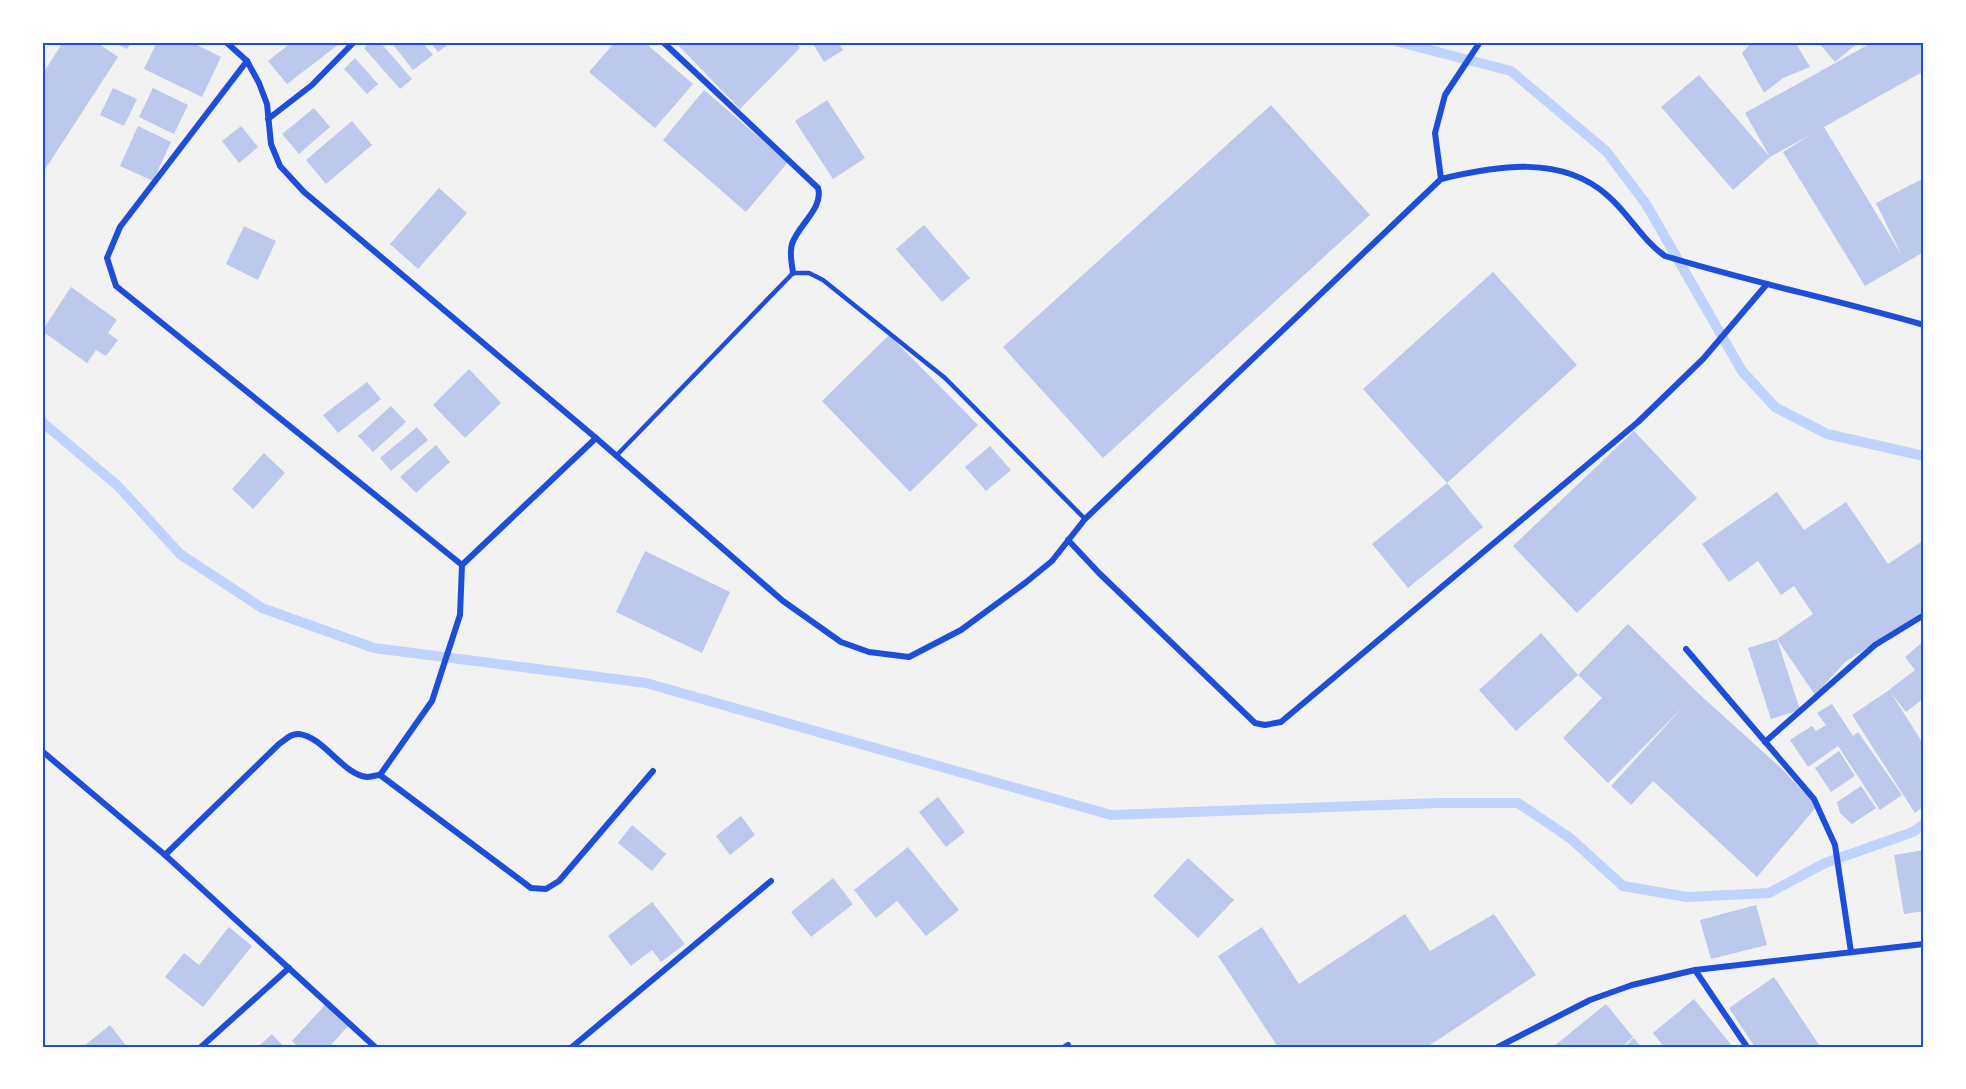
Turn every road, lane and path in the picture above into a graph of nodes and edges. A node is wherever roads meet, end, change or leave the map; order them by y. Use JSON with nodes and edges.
{"nodes":[{"id":1,"x":226,"y":42,"type":"edge"},
{"id":2,"x":354,"y":42,"type":"edge"},
{"id":3,"x":663,"y":42,"type":"edge"},
{"id":4,"x":1480,"y":42,"type":"edge"},
{"id":5,"x":247,"y":61,"type":"junction"},
{"id":6,"x":268,"y":119,"type":"junction"},
{"id":7,"x":1441,"y":179,"type":"junction"},
{"id":8,"x":793,"y":273,"type":"junction"},
{"id":9,"x":1767,"y":284,"type":"junction"},
{"id":10,"x":1924,"y":325,"type":"edge"},
{"id":11,"x":596,"y":438,"type":"junction"},
{"id":12,"x":616,"y":456,"type":"junction"},
{"id":13,"x":1084,"y":519,"type":"junction"},
{"id":14,"x":1068,"y":540,"type":"junction"},
{"id":15,"x":462,"y":565,"type":"junction"},
{"id":16,"x":1924,"y":615,"type":"edge"},
{"id":17,"x":1686,"y":649,"type":"dead end"},
{"id":18,"x":1765,"y":742,"type":"junction"},
{"id":19,"x":42,"y":751,"type":"edge"},
{"id":20,"x":653,"y":771,"type":"dead end"},
{"id":21,"x":381,"y":775,"type":"junction"},
{"id":22,"x":165,"y":855,"type":"junction"},
{"id":23,"x":771,"y":881,"type":"dead end"},
{"id":24,"x":1924,"y":944,"type":"edge"},
{"id":25,"x":1851,"y":952,"type":"junction"},
{"id":26,"x":289,"y":968,"type":"junction"},
{"id":27,"x":1695,"y":970,"type":"junction"},
{"id":28,"x":201,"y":1047,"type":"edge"},
{"id":29,"x":375,"y":1047,"type":"edge"},
{"id":30,"x":572,"y":1047,"type":"edge"},
{"id":31,"x":1498,"y":1047,"type":"edge"},
{"id":32,"x":1747,"y":1047,"type":"edge"}],
"edges":[{"from":1,"to":5,"type":"street"},
{"from":2,"to":6,"type":"street"},
{"from":3,"to":8,"type":"street"},
{"from":4,"to":7,"type":"street"},
{"from":5,"to":6,"type":"street"},
{"from":5,"to":15,"type":"street"},
{"from":6,"to":11,"type":"street"},
{"from":7,"to":9,"type":"street"},
{"from":7,"to":13,"type":"street"},
{"from":8,"to":12,"type":"lane"},
{"from":8,"to":13,"type":"lane"},
{"from":9,"to":10,"type":"street"},
{"from":9,"to":14,"type":"street"},
{"from":11,"to":12,"type":"street"},
{"from":11,"to":15,"type":"street"},
{"from":12,"to":14,"type":"street"},
{"from":13,"to":14,"type":"street"},
{"from":15,"to":21,"type":"street"},
{"from":16,"to":18,"type":"street"},
{"from":17,"to":18,"type":"street"},
{"from":18,"to":25,"type":"street"},
{"from":19,"to":22,"type":"street"},
{"from":20,"to":21,"type":"street"},
{"from":21,"to":22,"type":"street"},
{"from":22,"to":26,"type":"street"},
{"from":23,"to":30,"type":"street"},
{"from":24,"to":25,"type":"street"},
{"from":25,"to":27,"type":"street"},
{"from":26,"to":28,"type":"street"},
{"from":26,"to":29,"type":"street"},
{"from":27,"to":31,"type":"street"},
{"from":27,"to":32,"type":"street"}]}
